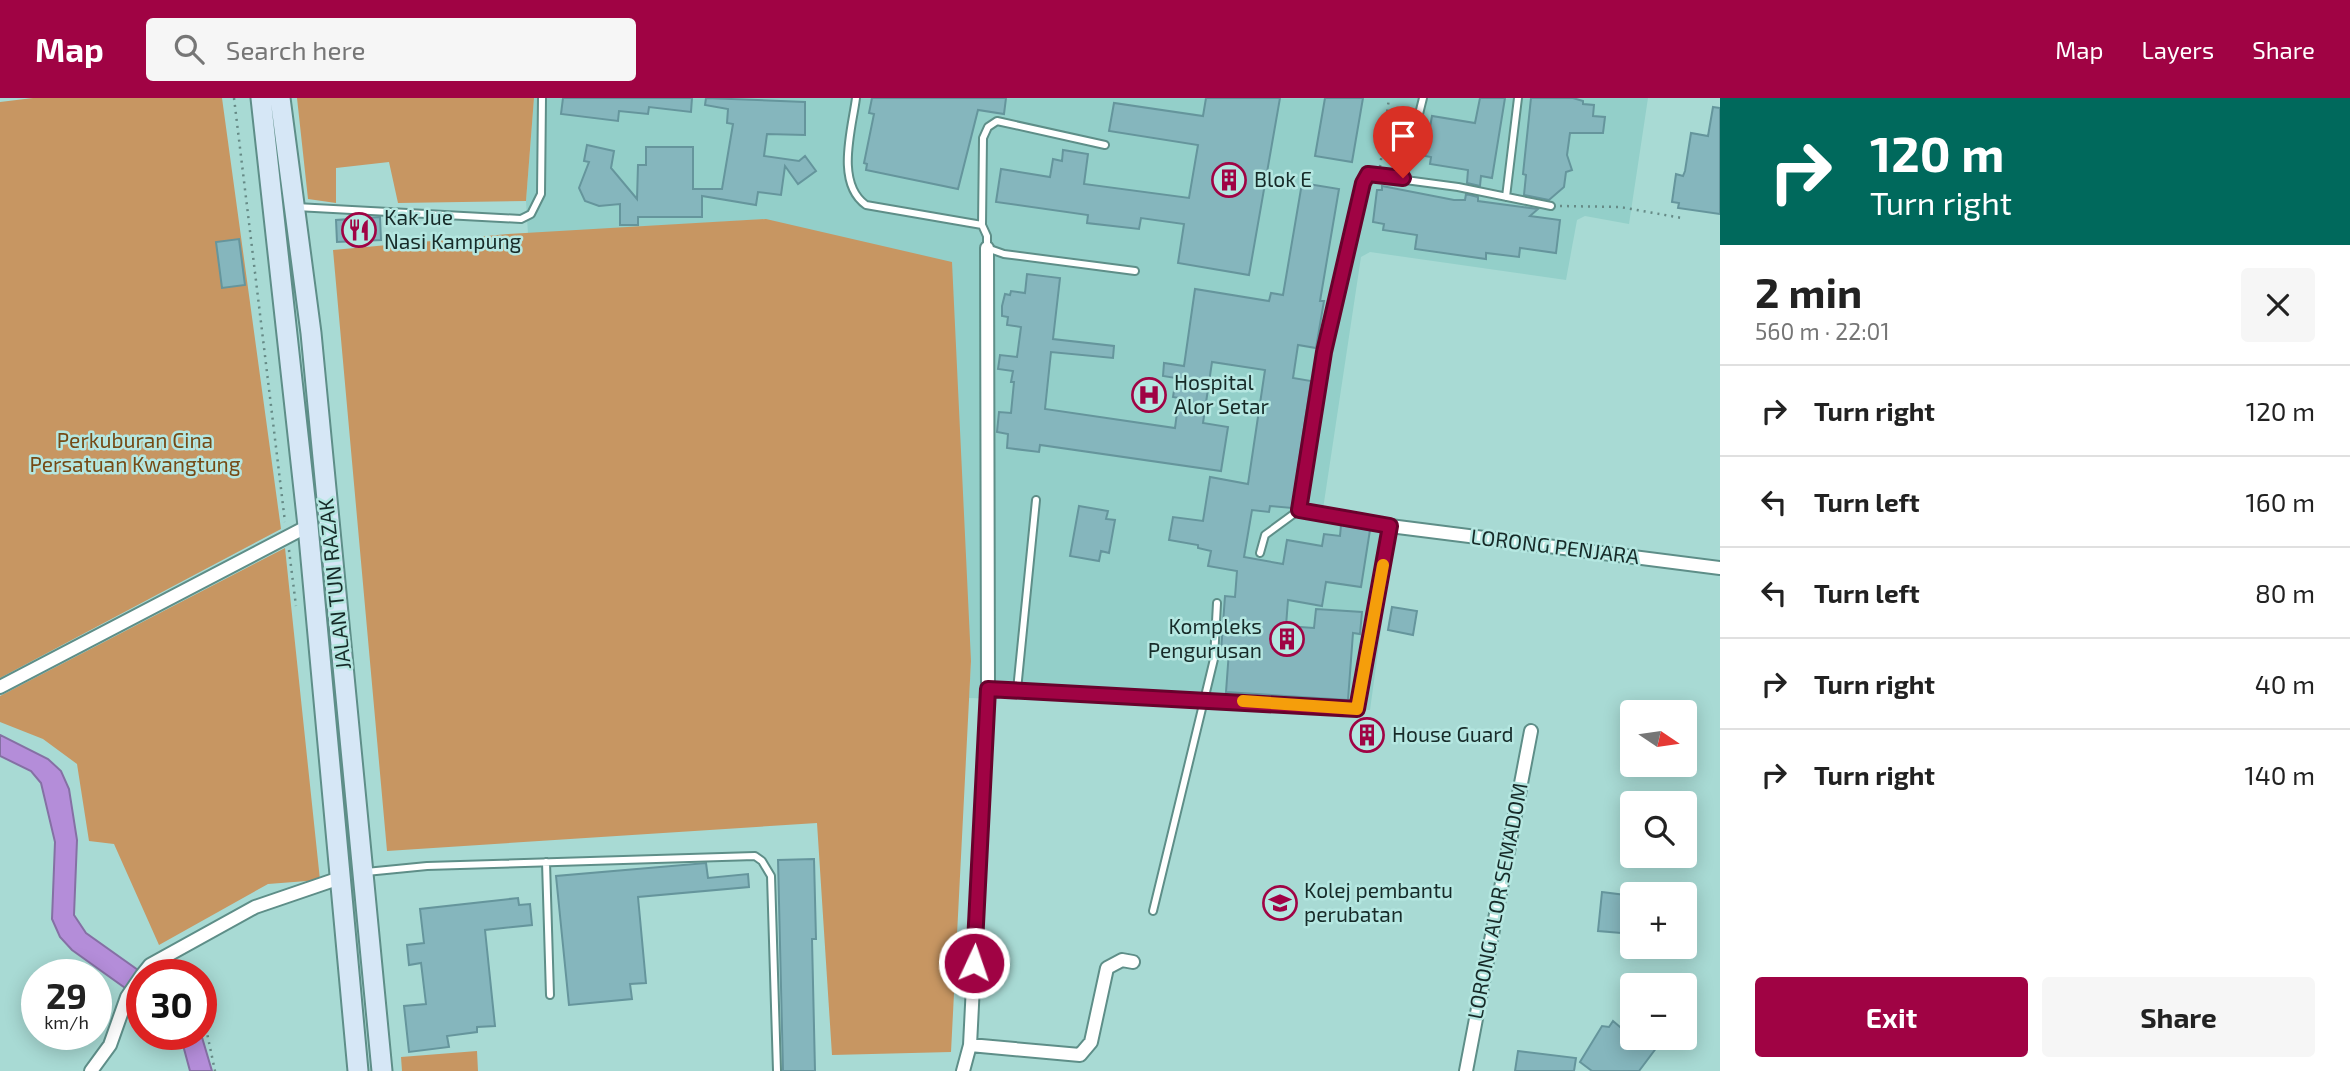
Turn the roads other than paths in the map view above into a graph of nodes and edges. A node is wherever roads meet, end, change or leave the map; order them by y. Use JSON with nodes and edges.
{"nodes":[{"id":1,"x":261,"y":98,"type":"edge"},
{"id":2,"x":280,"y":98,"type":"edge"},
{"id":3,"x":542,"y":98,"type":"edge"},
{"id":4,"x":856,"y":98,"type":"edge"},
{"id":5,"x":1423,"y":98,"type":"edge"},
{"id":6,"x":1518,"y":98,"type":"edge"},
{"id":7,"x":1105,"y":145,"type":"dead end"},
{"id":8,"x":1403,"y":178,"type":"junction"},
{"id":9,"x":1506,"y":197,"type":"junction"},
{"id":10,"x":1551,"y":206,"type":"road end"},
{"id":11,"x":293,"y":207,"type":"junction"},
{"id":12,"x":982,"y":225,"type":"junction"},
{"id":13,"x":986,"y":248,"type":"junction"},
{"id":14,"x":1135,"y":271,"type":"dead end"},
{"id":15,"x":1035,"y":500,"type":"dead end"},
{"id":16,"x":1299,"y":510,"type":"junction"},
{"id":17,"x":308,"y":526,"type":"junction"},
{"id":18,"x":1390,"y":526,"type":"junction"},
{"id":19,"x":1260,"y":553,"type":"dead end"},
{"id":20,"x":1720,"y":568,"type":"edge"},
{"id":21,"x":1217,"y":603,"type":"dead end"},
{"id":22,"x":0,"y":687,"type":"edge"},
{"id":23,"x":988,"y":689,"type":"junction"},
{"id":24,"x":1017,"y":690,"type":"junction"},
{"id":25,"x":1203,"y":698,"type":"junction"},
{"id":26,"x":1531,"y":731,"type":"dead end"},
{"id":27,"x":546,"y":862,"type":"junction"},
{"id":28,"x":364,"y":872,"type":"junction"},
{"id":29,"x":341,"y":878,"type":"junction"},
{"id":30,"x":1153,"y":911,"type":"dead end"},
{"id":31,"x":161,"y":959,"type":"edge"},
{"id":32,"x":1133,"y":962,"type":"dead end"},
{"id":33,"x":550,"y":995,"type":"dead end"},
{"id":34,"x":126,"y":1000,"type":"edge"},
{"id":35,"x":970,"y":1045,"type":"junction"},
{"id":36,"x":90,"y":1071,"type":"edge"},
{"id":37,"x":358,"y":1071,"type":"edge"},
{"id":38,"x":382,"y":1071,"type":"edge"},
{"id":39,"x":777,"y":1071,"type":"edge"},
{"id":40,"x":963,"y":1071,"type":"edge"},
{"id":41,"x":1466,"y":1071,"type":"edge"}],
"edges":[{"from":1,"to":17,"type":"main road","name":"JALAN TUN RAZAK"},
{"from":2,"to":11,"type":"main road","name":"JALAN TUN RAZAK"},
{"from":3,"to":11,"type":"lane"},
{"from":4,"to":12,"type":"lane"},
{"from":5,"to":8,"type":"lane"},
{"from":6,"to":9,"type":"lane"},
{"from":7,"to":12,"type":"lane"},
{"from":8,"to":9,"type":"lane"},
{"from":8,"to":16,"type":"lane"},
{"from":9,"to":10,"type":"lane"},
{"from":11,"to":28,"type":"main road","name":"JALAN TUN RAZAK"},
{"from":12,"to":13,"type":"lane"},
{"from":13,"to":14,"type":"lane"},
{"from":13,"to":23,"type":"street"},
{"from":15,"to":24,"type":"lane"},
{"from":16,"to":18,"type":"lane"},
{"from":16,"to":19,"type":"lane"},
{"from":17,"to":22,"type":"street"},
{"from":17,"to":29,"type":"main road","name":"JALAN TUN RAZAK"},
{"from":18,"to":20,"type":"street","name":"LORONG PENJARA"},
{"from":18,"to":25,"type":"lane"},
{"from":21,"to":25,"type":"lane"},
{"from":23,"to":24,"type":"lane"},
{"from":23,"to":35,"type":"street"},
{"from":24,"to":25,"type":"lane"},
{"from":25,"to":30,"type":"lane"},
{"from":26,"to":41,"type":"street","name":"LORONG ALOR SEMADOM"},
{"from":27,"to":28,"type":"lane"},
{"from":27,"to":33,"type":"lane"},
{"from":27,"to":39,"type":"lane"},
{"from":28,"to":38,"type":"main road","name":"JALAN TUN RAZAK"},
{"from":29,"to":31,"type":"street"},
{"from":29,"to":37,"type":"main road","name":"JALAN TUN RAZAK"},
{"from":32,"to":35,"type":"street"},
{"from":34,"to":36,"type":"street"},
{"from":35,"to":40,"type":"street"}]}
